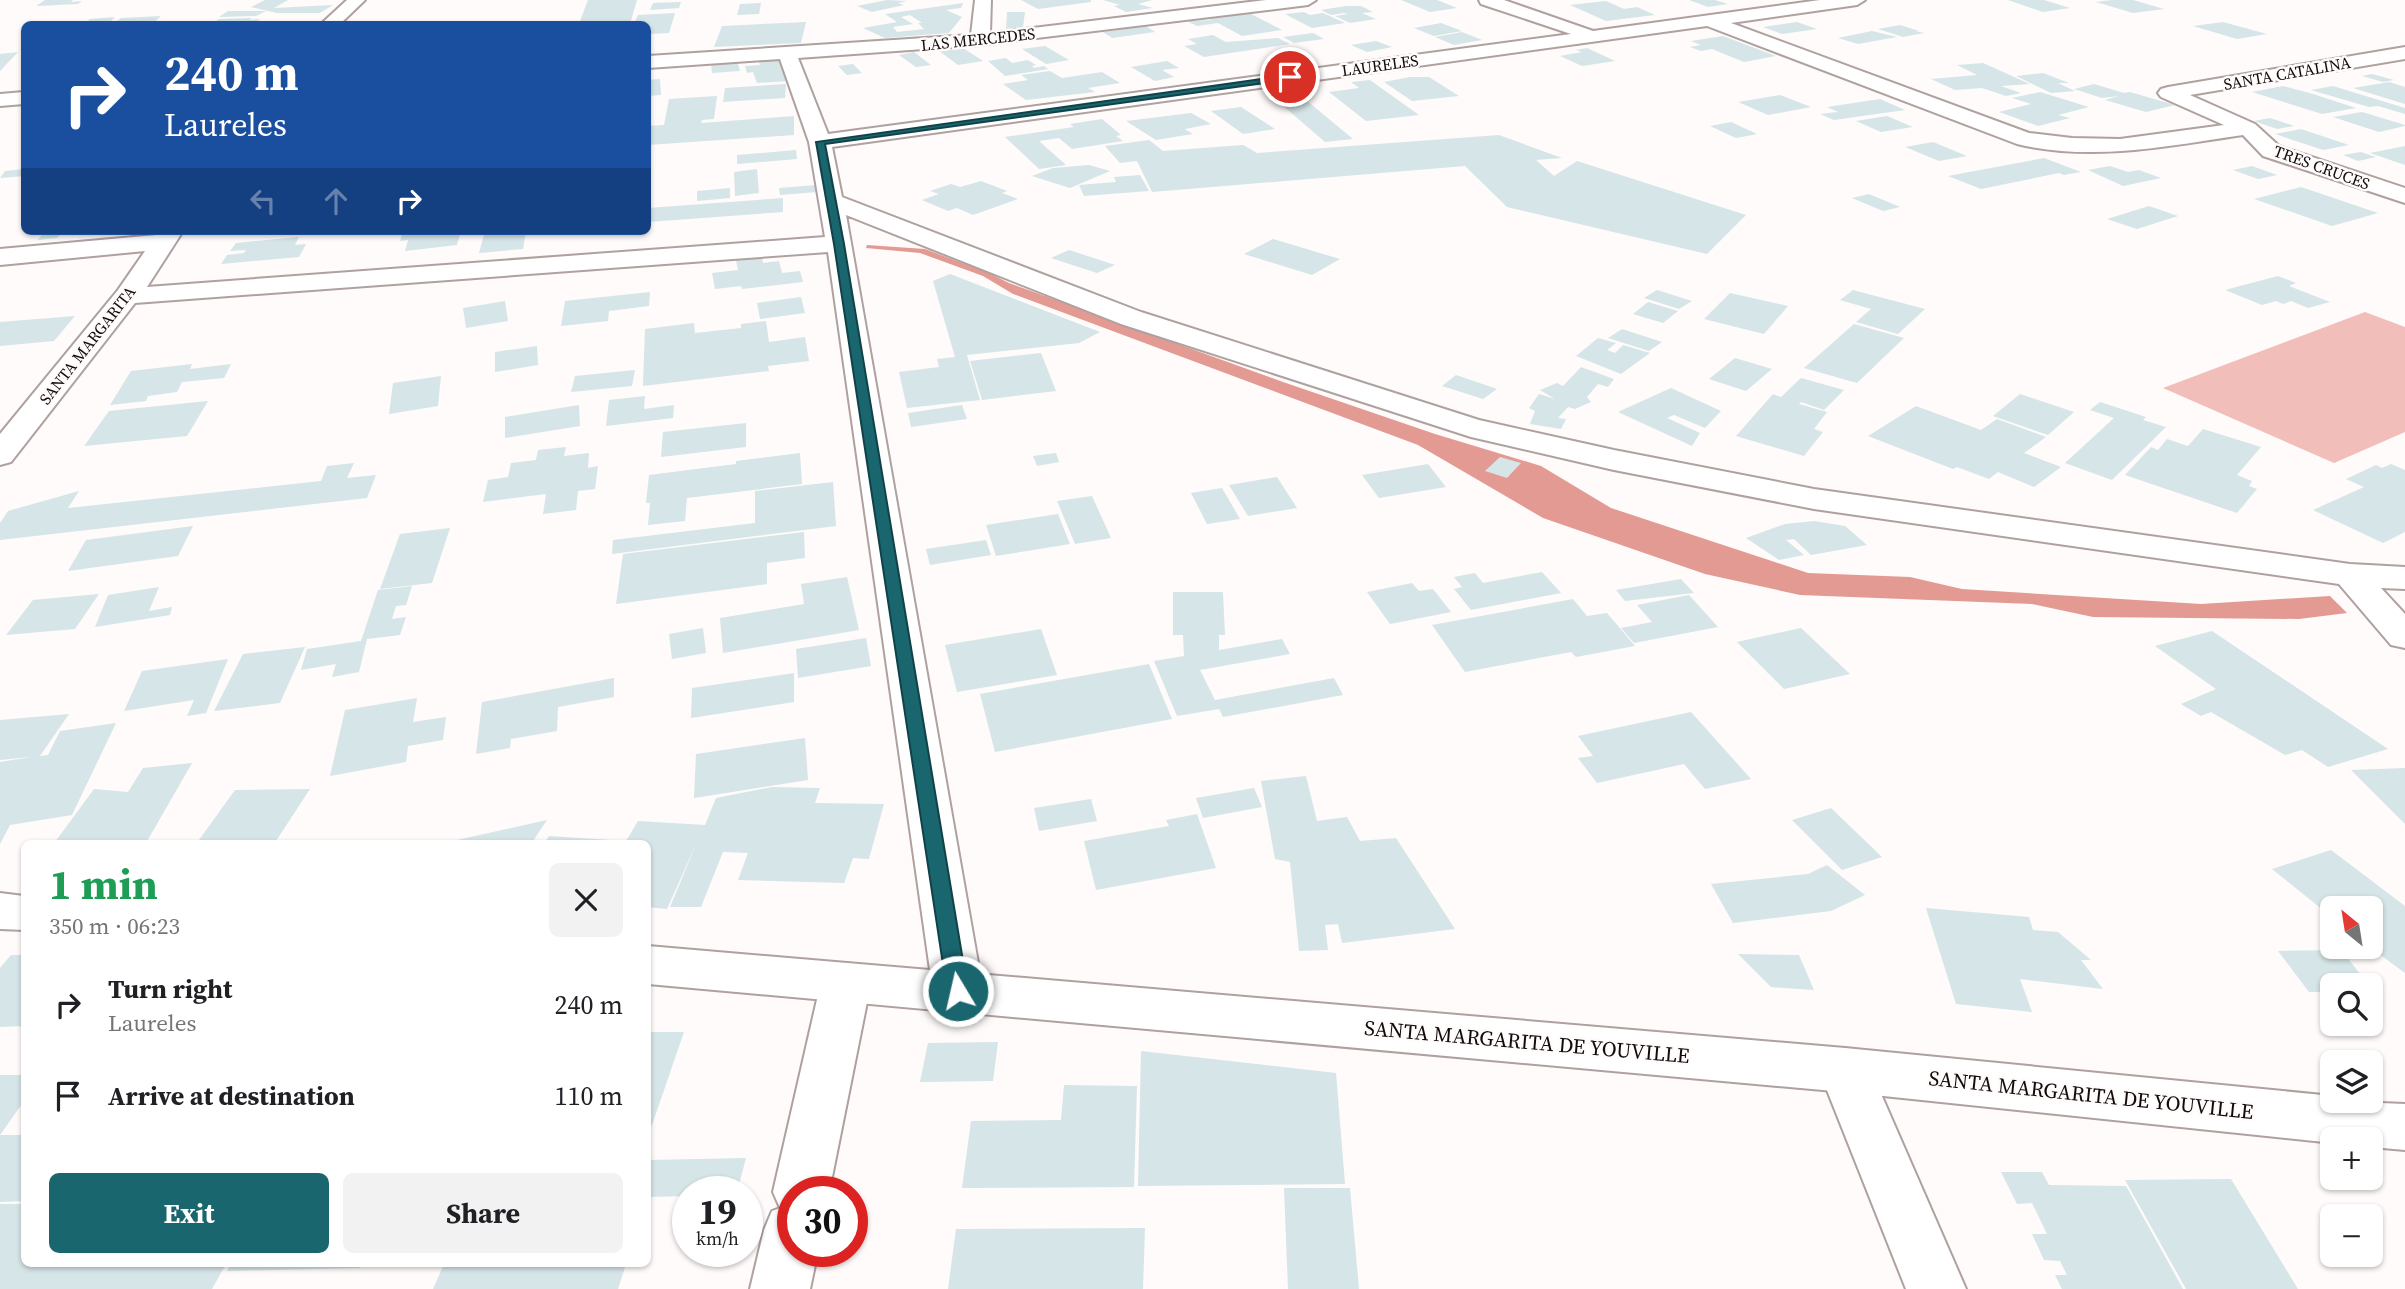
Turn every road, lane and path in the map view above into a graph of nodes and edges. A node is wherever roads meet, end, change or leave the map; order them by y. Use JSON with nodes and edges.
{"nodes":[{"id":1,"x":357,"y":0,"type":"edge"},
{"id":2,"x":983,"y":0,"type":"edge"},
{"id":3,"x":1308,"y":0,"type":"edge"},
{"id":4,"x":1487,"y":0,"type":"edge"},
{"id":5,"x":1857,"y":0,"type":"edge"},
{"id":6,"x":1704,"y":19,"type":"junction"},
{"id":7,"x":333,"y":21,"type":"edge"},
{"id":8,"x":1595,"y":35,"type":"junction"},
{"id":9,"x":980,"y":40,"type":"junction"},
{"id":10,"x":2405,"y":53,"type":"edge"},
{"id":11,"x":788,"y":55,"type":"junction"},
{"id":12,"x":651,"y":62,"type":"edge"},
{"id":13,"x":2168,"y":93,"type":"joint"},
{"id":14,"x":21,"y":98,"type":"edge"},
{"id":15,"x":0,"y":100,"type":"edge"},
{"id":16,"x":2248,"y":128,"type":"junction"},
{"id":17,"x":820,"y":142,"type":"junction"},
{"id":18,"x":2405,"y":196,"type":"edge"},
{"id":19,"x":831,"y":201,"type":"junction"},
{"id":20,"x":167,"y":236,"type":"edge"},
{"id":21,"x":839,"y":244,"type":"junction"},
{"id":22,"x":0,"y":257,"type":"edge"},
{"id":23,"x":127,"y":296,"type":"junction"},
{"id":24,"x":0,"y":455,"type":"edge"},
{"id":25,"x":2350,"y":575,"type":"junction"},
{"id":26,"x":2405,"y":578,"type":"edge"},
{"id":27,"x":2398,"y":623,"type":"edge"},
{"id":28,"x":0,"y":911,"type":"edge"},
{"id":29,"x":21,"y":913,"type":"edge"},
{"id":30,"x":651,"y":965,"type":"edge"},
{"id":31,"x":846,"y":982,"type":"junction"},
{"id":32,"x":958,"y":991,"type":"junction"},
{"id":33,"x":1844,"y":1070,"type":"junction"},
{"id":34,"x":2405,"y":1128,"type":"edge"},
{"id":35,"x":804,"y":1176,"type":"edge"},
{"id":36,"x":785,"y":1267,"type":"edge"},
{"id":37,"x":780,"y":1289,"type":"edge"},
{"id":38,"x":1936,"y":1289,"type":"edge"}],
"edges":[{"from":1,"to":7,"type":"street"},
{"from":2,"to":9,"type":"street"},
{"from":3,"to":9,"type":"street","name":"LAS MERCEDES"},
{"from":4,"to":8,"type":"street"},
{"from":5,"to":6,"type":"street","name":"LAURELES"},
{"from":6,"to":8,"type":"street","name":"LAURELES"},
{"from":6,"to":16,"type":"street"},
{"from":8,"to":17,"type":"street","name":"LAURELES"},
{"from":9,"to":11,"type":"street","name":"LAS MERCEDES"},
{"from":10,"to":13,"type":"street","name":"SANTA CATALINA"},
{"from":11,"to":12,"type":"street","name":"LAS MERCEDES"},
{"from":11,"to":17,"type":"street"},
{"from":13,"to":16,"type":"street","name":"TRES CRUCES"},
{"from":14,"to":15,"type":"street"},
{"from":16,"to":18,"type":"street","name":"TRES CRUCES"},
{"from":17,"to":19,"type":"street"},
{"from":19,"to":21,"type":"street"},
{"from":19,"to":25,"type":"street"},
{"from":20,"to":22,"type":"street"},
{"from":20,"to":23,"type":"street","name":"SANTA MARGARITA"},
{"from":21,"to":23,"type":"street"},
{"from":21,"to":32,"type":"street"},
{"from":23,"to":24,"type":"street","name":"SANTA MARGARITA"},
{"from":25,"to":26,"type":"street"},
{"from":25,"to":27,"type":"street"},
{"from":28,"to":29,"type":"street"},
{"from":30,"to":31,"type":"street","name":"SANTA MARGARITA DE YOUVILLE"},
{"from":31,"to":32,"type":"street","name":"SANTA MARGARITA DE YOUVILLE"},
{"from":31,"to":35,"type":"street"},
{"from":32,"to":33,"type":"street","name":"SANTA MARGARITA DE YOUVILLE"},
{"from":33,"to":34,"type":"street","name":"SANTA MARGARITA DE YOUVILLE"},
{"from":33,"to":38,"type":"street"},
{"from":36,"to":37,"type":"street"}]}
